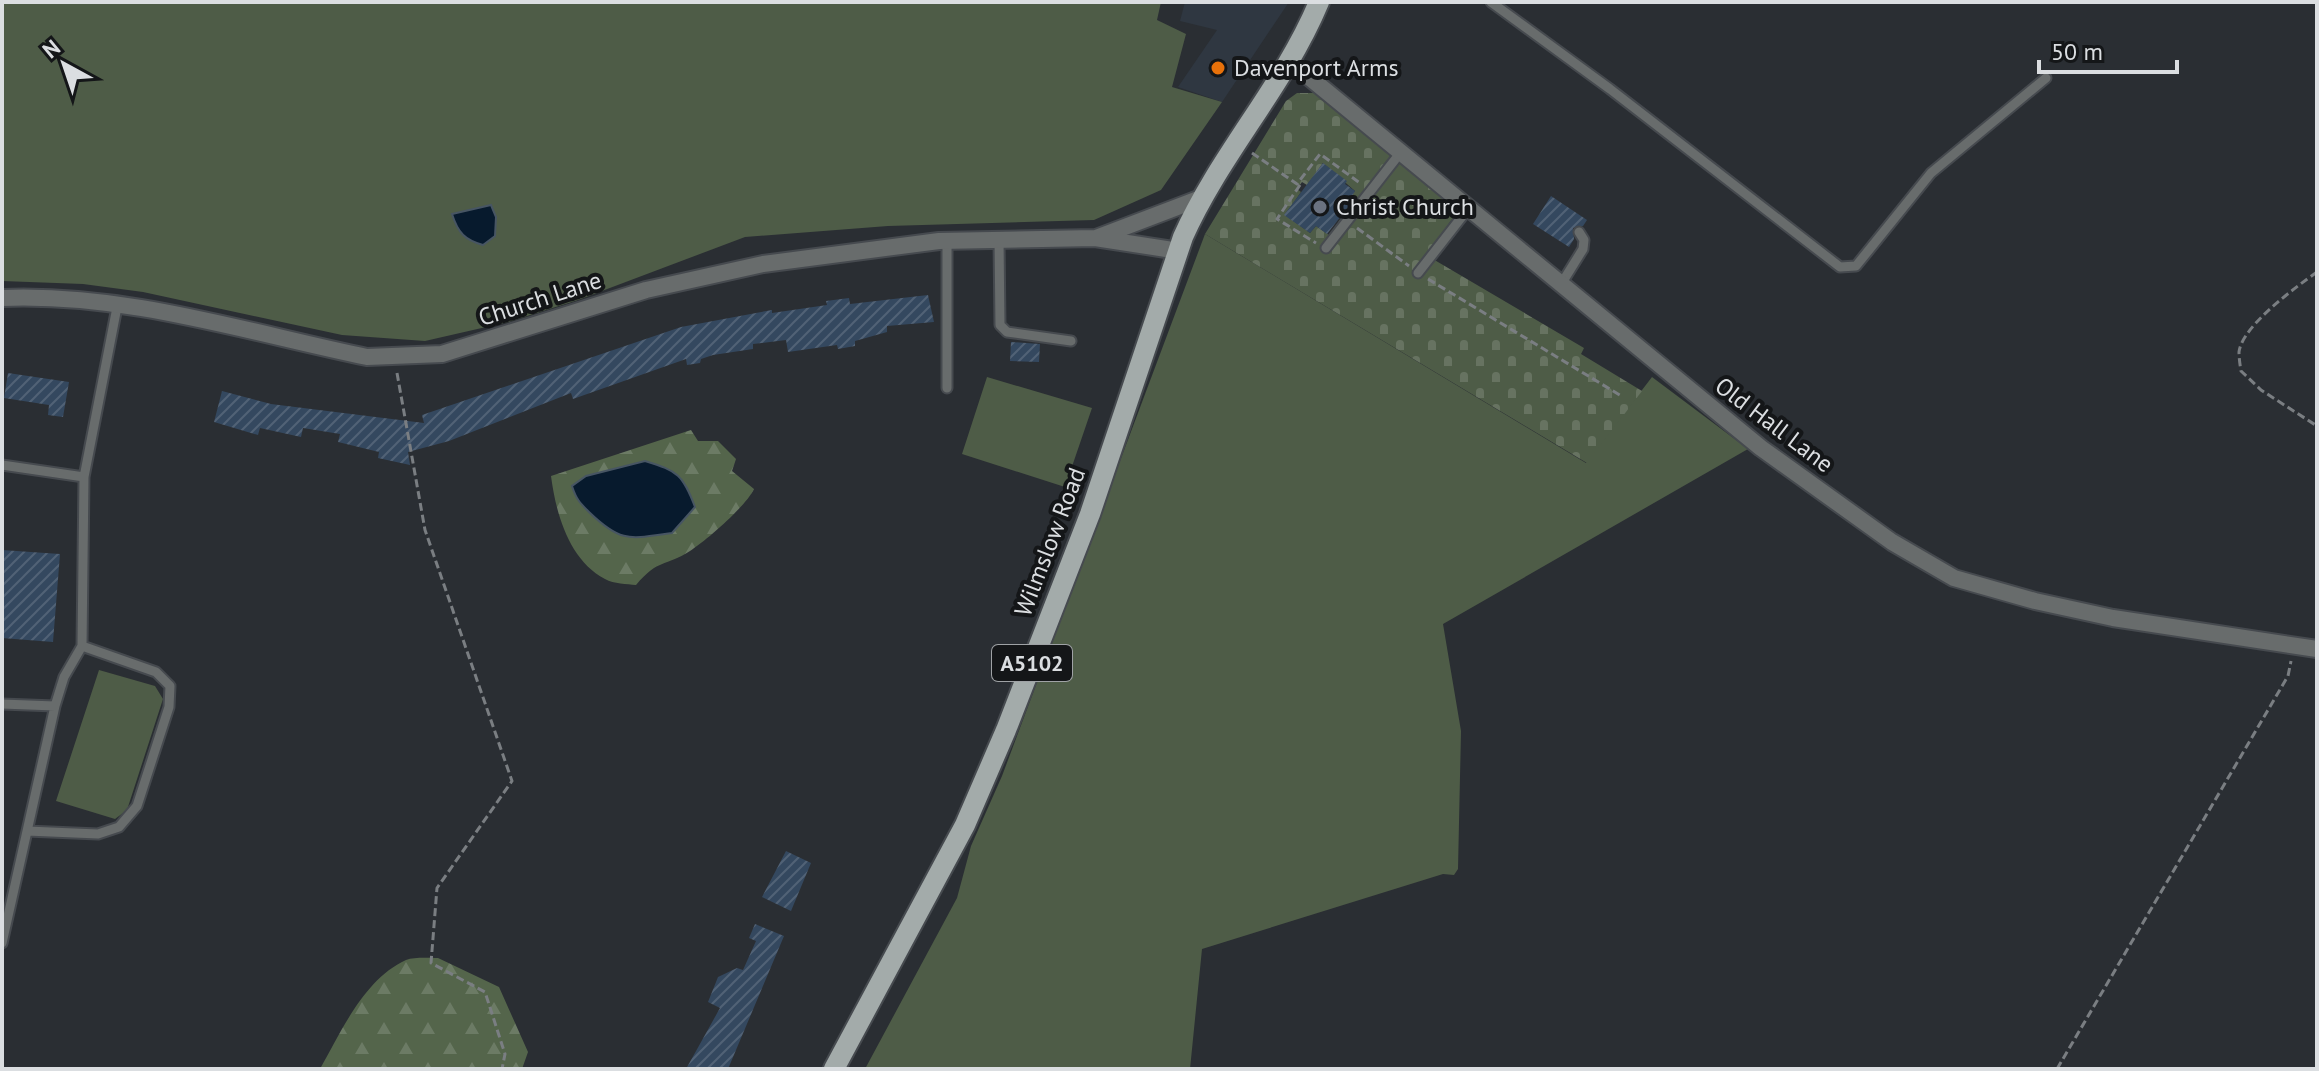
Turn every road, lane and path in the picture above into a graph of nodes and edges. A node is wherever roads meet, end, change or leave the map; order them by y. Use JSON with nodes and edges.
{"nodes":[{"id":1,"x":1319,"y":2,"type":"edge"},
{"id":2,"x":1491,"y":2,"type":"edge"},
{"id":3,"x":1287,"y":64,"type":"junction"},
{"id":4,"x":2046,"y":78,"type":"dead end"},
{"id":5,"x":1236,"y":142,"type":"junction"},
{"id":6,"x":1401,"y":152,"type":"junction"},
{"id":7,"x":1298,"y":185,"type":"junction"},
{"id":8,"x":1371,"y":191,"type":"junction"},
{"id":9,"x":1201,"y":198,"type":"junction"},
{"id":10,"x":1468,"y":209,"type":"junction"},
{"id":11,"x":1347,"y":221,"type":"junction"},
{"id":12,"x":1579,"y":232,"type":"dead end"},
{"id":13,"x":1095,"y":238,"type":"junction"},
{"id":14,"x":999,"y":240,"type":"junction"},
{"id":15,"x":947,"y":241,"type":"junction"},
{"id":16,"x":1181,"y":244,"type":"junction"},
{"id":17,"x":1326,"y":248,"type":"joint"},
{"id":18,"x":2317,"y":272,"type":"edge"},
{"id":19,"x":1418,"y":273,"type":"junction"},
{"id":20,"x":1560,"y":286,"type":"junction"},
{"id":21,"x":2,"y":298,"type":"edge"},
{"id":22,"x":118,"y":302,"type":"junction"},
{"id":23,"x":1071,"y":341,"type":"dead end"},
{"id":24,"x":394,"y":357,"type":"junction"},
{"id":25,"x":947,"y":388,"type":"dead end"},
{"id":26,"x":1623,"y":397,"type":"dead end"},
{"id":27,"x":2317,"y":426,"type":"edge"},
{"id":28,"x":2,"y":465,"type":"edge"},
{"id":29,"x":84,"y":477,"type":"junction"},
{"id":30,"x":82,"y":646,"type":"junction"},
{"id":31,"x":2294,"y":646,"type":"junction"},
{"id":32,"x":2317,"y":649,"type":"edge"},
{"id":33,"x":2,"y":704,"type":"edge"},
{"id":34,"x":55,"y":706,"type":"junction"},
{"id":35,"x":27,"y":831,"type":"junction"},
{"id":36,"x":2,"y":943,"type":"edge"},
{"id":37,"x":502,"y":1069,"type":"edge"},
{"id":38,"x":834,"y":1069,"type":"edge"},
{"id":39,"x":2057,"y":1069,"type":"edge"}],
"edges":[{"from":1,"to":3,"type":"main road","number":"A5102"},
{"from":2,"to":4,"type":"lane"},
{"from":3,"to":5,"type":"main road","number":"A5102"},
{"from":3,"to":6,"type":"street","name":"Old Hall Lane"},
{"from":5,"to":7,"type":"path"},
{"from":5,"to":9,"type":"main road","number":"A5102"},
{"from":6,"to":8,"type":"lane"},
{"from":6,"to":10,"type":"street","name":"Old Hall Lane"},
{"from":7,"to":8,"type":"path"},
{"from":7,"to":17,"type":"path"},
{"from":8,"to":11,"type":"lane"},
{"from":9,"to":13,"type":"street","name":"Church Lane"},
{"from":9,"to":16,"type":"main road","number":"A5102"},
{"from":10,"to":19,"type":"lane"},
{"from":10,"to":20,"type":"street","name":"Old Hall Lane"},
{"from":11,"to":17,"type":"lane"},
{"from":11,"to":19,"type":"path"},
{"from":12,"to":20,"type":"lane"},
{"from":13,"to":14,"type":"street","name":"Church Lane"},
{"from":13,"to":16,"type":"street","name":"Church Lane"},
{"from":14,"to":15,"type":"street","name":"Church Lane"},
{"from":14,"to":23,"type":"lane"},
{"from":15,"to":24,"type":"street","name":"Church Lane"},
{"from":15,"to":25,"type":"lane"},
{"from":16,"to":38,"type":"main road","name":"Wilmslow Road","number":"A5102"},
{"from":18,"to":27,"type":"path"},
{"from":19,"to":26,"type":"path"},
{"from":20,"to":31,"type":"street","name":"Old Hall Lane"},
{"from":21,"to":22,"type":"street","name":"Church Lane"},
{"from":22,"to":24,"type":"street","name":"Church Lane"},
{"from":22,"to":29,"type":"lane"},
{"from":24,"to":37,"type":"path"},
{"from":28,"to":29,"type":"lane"},
{"from":29,"to":30,"type":"lane"},
{"from":30,"to":34,"type":"lane"},
{"from":30,"to":35,"type":"lane"},
{"from":31,"to":32,"type":"street","name":"Old Hall Lane"},
{"from":31,"to":39,"type":"path"},
{"from":33,"to":34,"type":"lane"},
{"from":34,"to":35,"type":"lane"},
{"from":35,"to":36,"type":"lane"}]}
